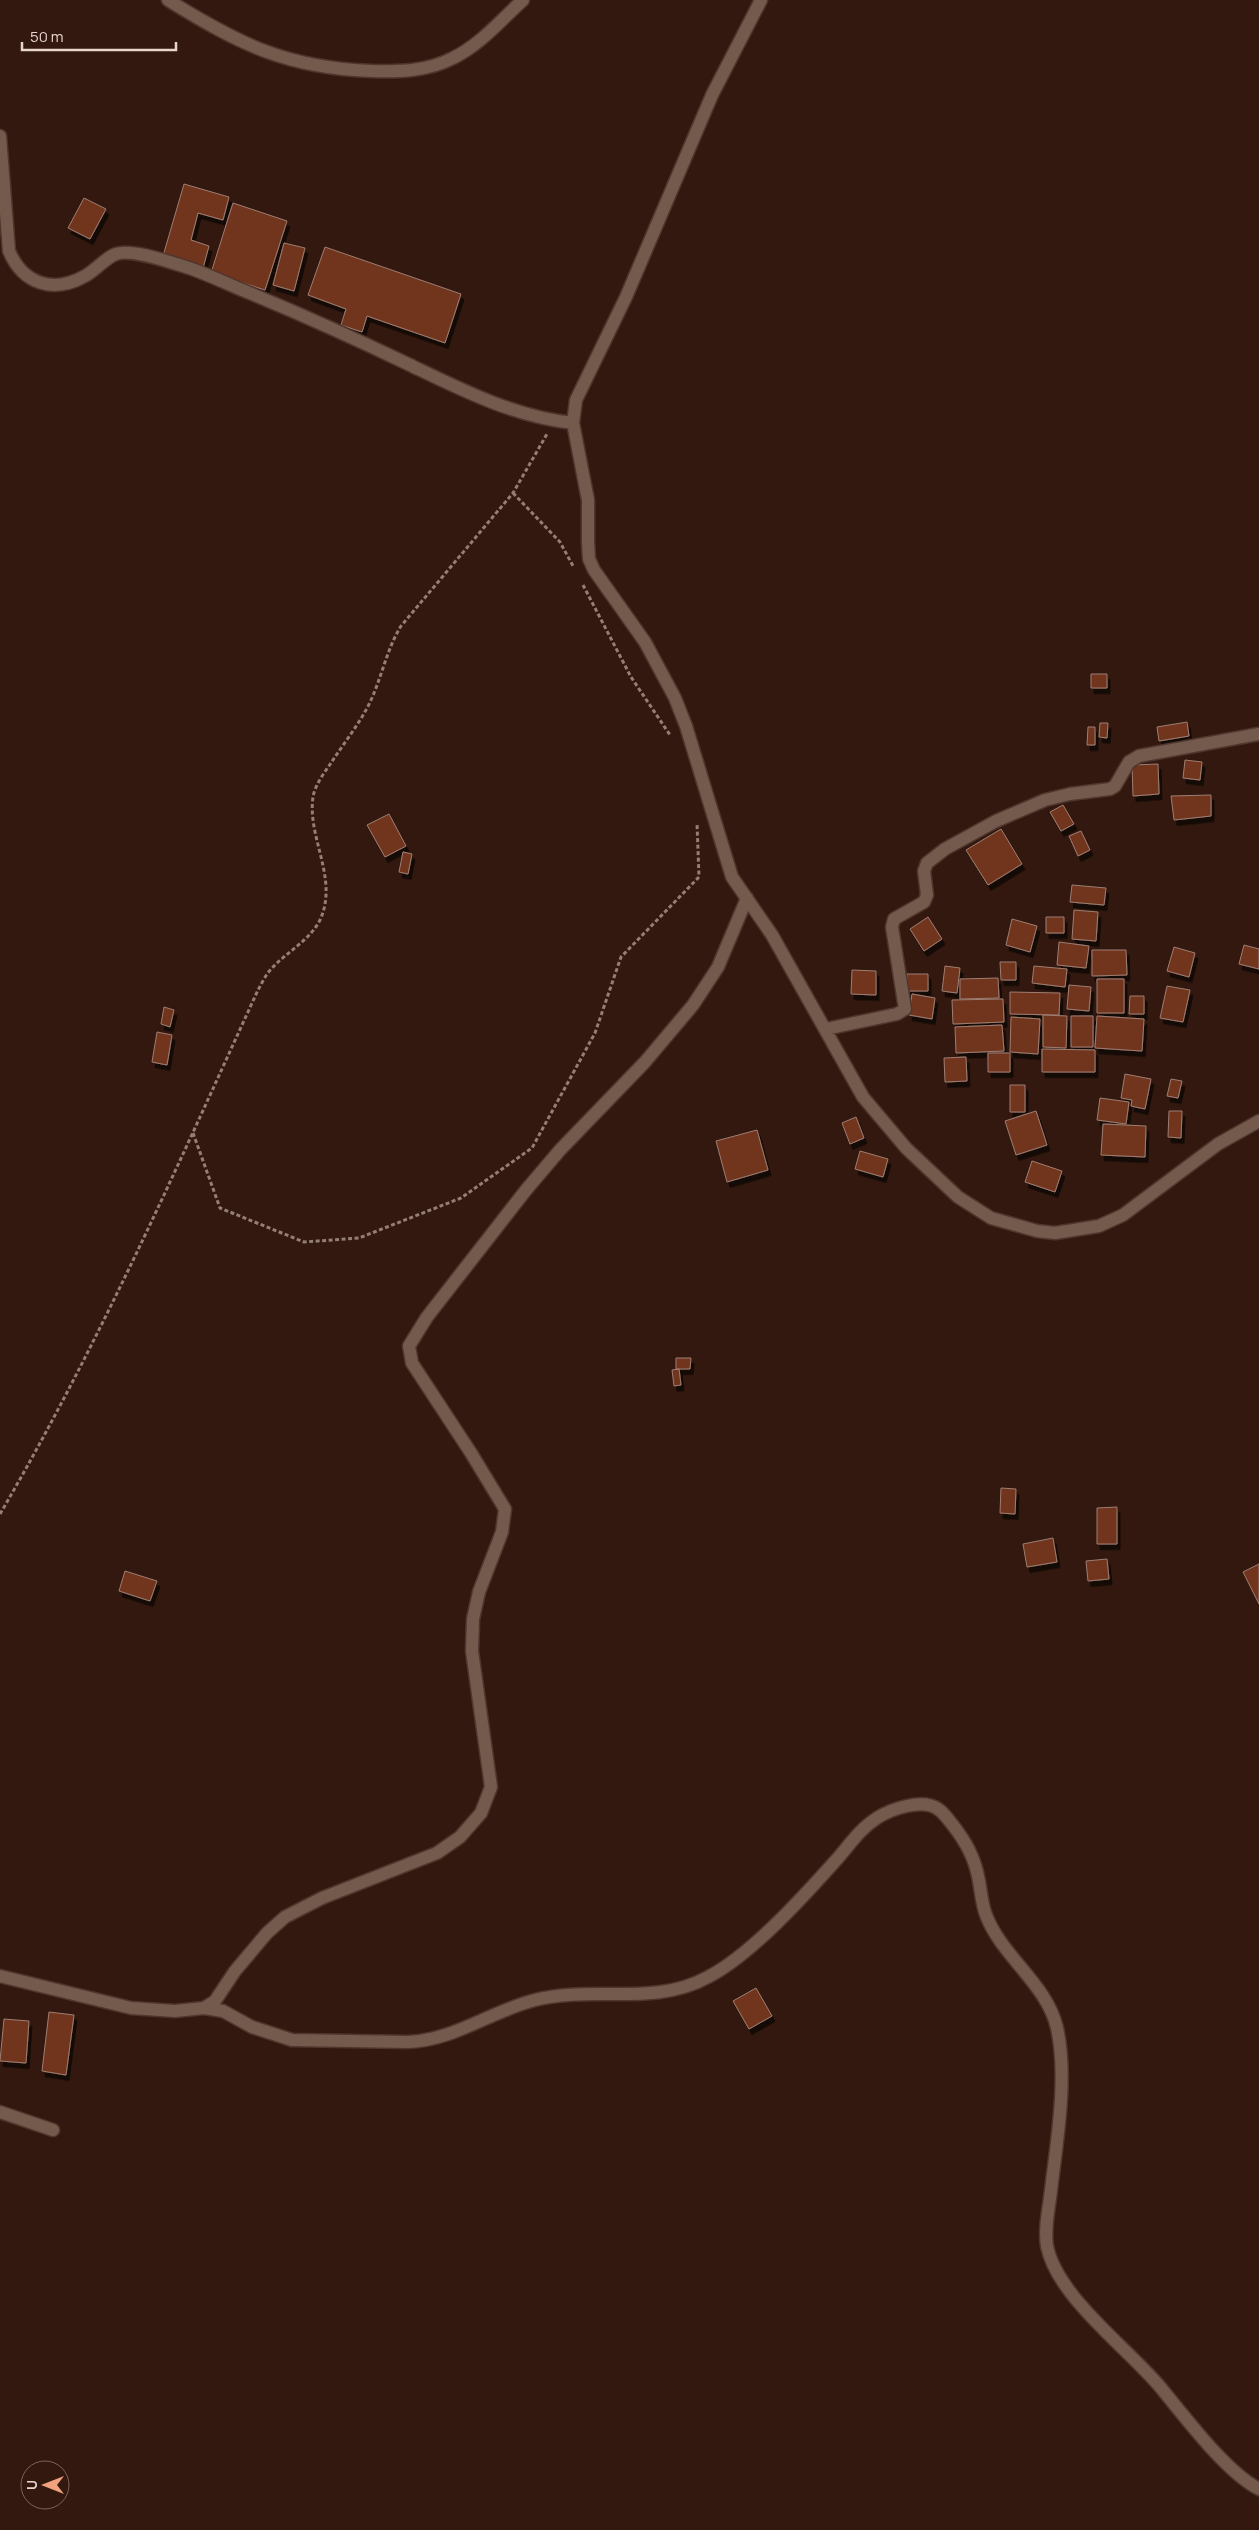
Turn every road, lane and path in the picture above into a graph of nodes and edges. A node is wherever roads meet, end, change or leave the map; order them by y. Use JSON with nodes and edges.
{"nodes":[{"id":1,"x":168,"y":0,"type":"edge"},
{"id":2,"x":522,"y":0,"type":"edge"},
{"id":3,"x":761,"y":0,"type":"edge"},
{"id":4,"x":0,"y":136,"type":"edge"},
{"id":5,"x":554,"y":422,"type":"junction"},
{"id":6,"x":572,"y":424,"type":"junction"},
{"id":7,"x":513,"y":493,"type":"junction"},
{"id":8,"x":573,"y":568,"type":"dead end"},
{"id":9,"x":578,"y":576,"type":"dead end"},
{"id":10,"x":1259,"y":734,"type":"edge"},
{"id":11,"x":673,"y":739,"type":"dead end"},
{"id":12,"x":697,"y":820,"type":"dead end"},
{"id":13,"x":747,"y":898,"type":"junction"},
{"id":14,"x":826,"y":1029,"type":"junction"},
{"id":15,"x":1259,"y":1122,"type":"edge"},
{"id":16,"x":193,"y":1132,"type":"junction"},
{"id":17,"x":0,"y":1514,"type":"edge"},
{"id":18,"x":0,"y":1976,"type":"edge"},
{"id":19,"x":204,"y":2008,"type":"junction"},
{"id":20,"x":0,"y":2112,"type":"edge"},
{"id":21,"x":53,"y":2130,"type":"dead end"},
{"id":22,"x":1259,"y":2489,"type":"edge"}],
"edges":[{"from":1,"to":2,"type":"street"},
{"from":3,"to":6,"type":"street"},
{"from":4,"to":5,"type":"street"},
{"from":5,"to":6,"type":"street"},
{"from":5,"to":7,"type":"path"},
{"from":6,"to":13,"type":"street"},
{"from":7,"to":8,"type":"path"},
{"from":7,"to":16,"type":"path"},
{"from":9,"to":11,"type":"path"},
{"from":10,"to":14,"type":"street"},
{"from":12,"to":16,"type":"path"},
{"from":13,"to":14,"type":"street"},
{"from":13,"to":19,"type":"street"},
{"from":14,"to":15,"type":"street"},
{"from":16,"to":17,"type":"path"},
{"from":18,"to":19,"type":"street"},
{"from":19,"to":22,"type":"street"},
{"from":20,"to":21,"type":"street"}]}
